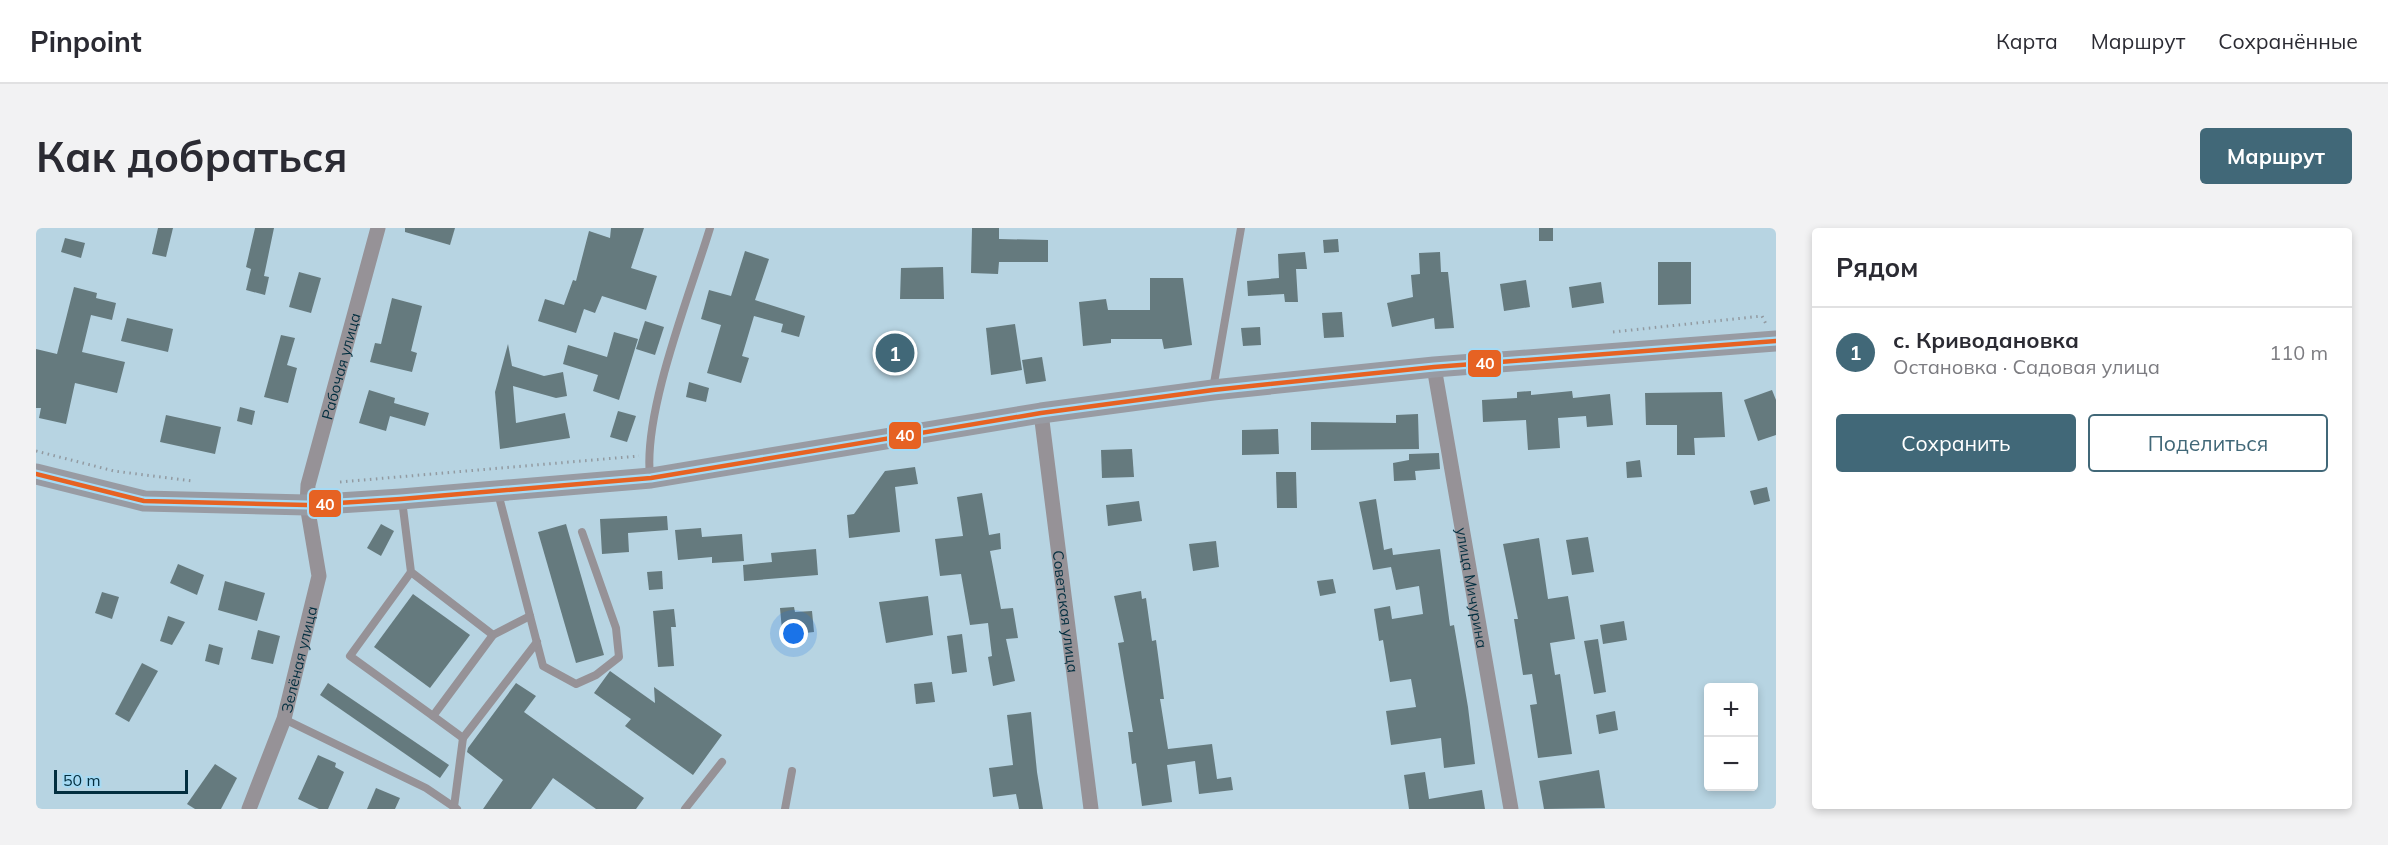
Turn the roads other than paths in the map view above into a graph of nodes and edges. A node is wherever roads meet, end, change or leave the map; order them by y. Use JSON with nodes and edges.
{"nodes":[{"id":1,"x":378,"y":228,"type":"edge"},
{"id":2,"x":710,"y":228,"type":"edge"},
{"id":3,"x":1241,"y":228,"type":"edge"},
{"id":4,"x":1776,"y":341,"type":"edge"},
{"id":5,"x":1434,"y":367,"type":"junction"},
{"id":6,"x":1213,"y":390,"type":"junction"},
{"id":7,"x":1041,"y":412,"type":"junction"},
{"id":8,"x":36,"y":474,"type":"edge"},
{"id":9,"x":651,"y":478,"type":"junction"},
{"id":10,"x":498,"y":491,"type":"junction"},
{"id":11,"x":307,"y":495,"type":"junction"},
{"id":12,"x":401,"y":499,"type":"junction"},
{"id":13,"x":582,"y":531,"type":"dead end"},
{"id":14,"x":411,"y":572,"type":"junction"},
{"id":15,"x":530,"y":616,"type":"junction"},
{"id":16,"x":493,"y":635,"type":"junction"},
{"id":17,"x":537,"y":642,"type":"junction"},
{"id":18,"x":433,"y":716,"type":"junction"},
{"id":19,"x":284,"y":719,"type":"junction"},
{"id":20,"x":464,"y":738,"type":"junction"},
{"id":21,"x":722,"y":762,"type":"dead end"},
{"id":22,"x":792,"y":771,"type":"dead end"},
{"id":23,"x":456,"y":808,"type":"edge"},
{"id":24,"x":249,"y":809,"type":"edge"},
{"id":25,"x":685,"y":809,"type":"edge"},
{"id":26,"x":785,"y":809,"type":"edge"},
{"id":27,"x":1091,"y":809,"type":"edge"},
{"id":28,"x":1510,"y":809,"type":"edge"}],
"edges":[{"from":1,"to":11,"type":"street","name":"Рабочая улица"},
{"from":2,"to":9,"type":"lane"},
{"from":3,"to":6,"type":"lane"},
{"from":4,"to":5,"type":"street"},
{"from":5,"to":6,"type":"street"},
{"from":5,"to":28,"type":"street","name":"улица Мичурина"},
{"from":6,"to":7,"type":"street"},
{"from":7,"to":9,"type":"street"},
{"from":7,"to":27,"type":"street","name":"Советская улица"},
{"from":8,"to":11,"type":"street"},
{"from":9,"to":10,"type":"street"},
{"from":10,"to":12,"type":"street"},
{"from":10,"to":15,"type":"lane"},
{"from":11,"to":12,"type":"street"},
{"from":11,"to":19,"type":"street","name":"Зелёная улица"},
{"from":12,"to":14,"type":"lane"},
{"from":13,"to":17,"type":"lane"},
{"from":14,"to":16,"type":"lane"},
{"from":14,"to":18,"type":"lane"},
{"from":15,"to":16,"type":"lane"},
{"from":15,"to":17,"type":"lane"},
{"from":16,"to":18,"type":"lane"},
{"from":17,"to":20,"type":"lane"},
{"from":18,"to":20,"type":"lane"},
{"from":19,"to":23,"type":"lane"},
{"from":19,"to":24,"type":"street","name":"Зелёная улица"},
{"from":20,"to":23,"type":"lane"},
{"from":21,"to":25,"type":"lane"},
{"from":22,"to":26,"type":"lane"}]}
